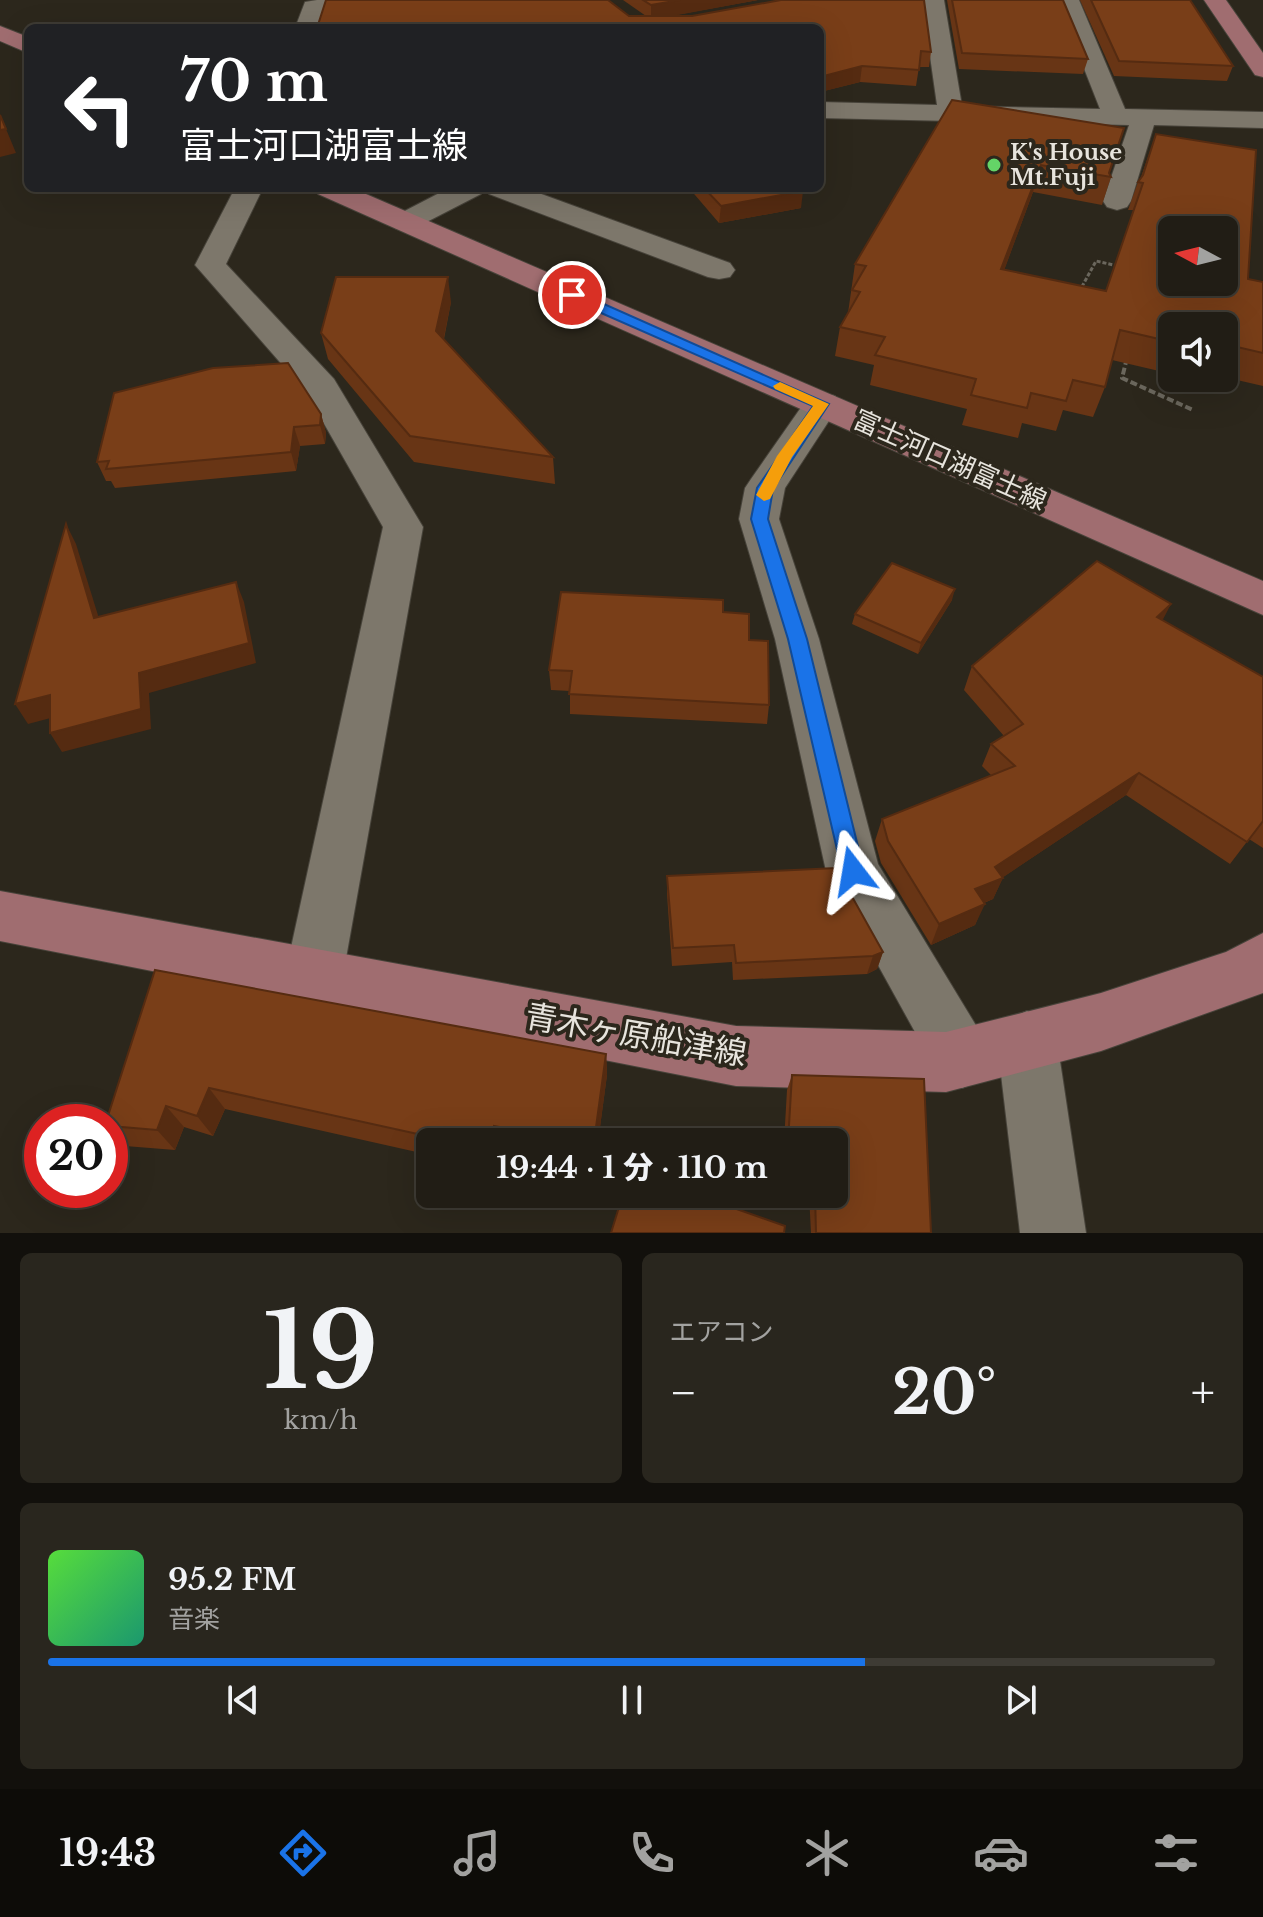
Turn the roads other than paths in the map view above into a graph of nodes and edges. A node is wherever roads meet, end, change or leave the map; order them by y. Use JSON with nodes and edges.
{"nodes":[{"id":1,"x":358,"y":0,"type":"edge"},
{"id":2,"x":933,"y":0,"type":"edge"},
{"id":3,"x":1068,"y":0,"type":"edge"},
{"id":4,"x":1215,"y":0,"type":"edge"},
{"id":5,"x":307,"y":24,"type":"edge"},
{"id":6,"x":0,"y":33,"type":"edge"},
{"id":7,"x":24,"y":44,"type":"edge"},
{"id":8,"x":1263,"y":70,"type":"edge"},
{"id":9,"x":824,"y":110,"type":"edge"},
{"id":10,"x":951,"y":113,"type":"junction"},
{"id":11,"x":1116,"y":117,"type":"junction"},
{"id":12,"x":1144,"y":117,"type":"junction"},
{"id":13,"x":1263,"y":120,"type":"edge"},
{"id":14,"x":247,"y":192,"type":"edge"},
{"id":15,"x":337,"y":192,"type":"edge"},
{"id":16,"x":463,"y":192,"type":"edge"},
{"id":17,"x":510,"y":192,"type":"edge"},
{"id":18,"x":1117,"y":201,"type":"edge"},
{"id":19,"x":405,"y":222,"type":"junction"},
{"id":20,"x":719,"y":270,"type":"dead end"},
{"id":21,"x":822,"y":404,"type":"junction"},
{"id":22,"x":1263,"y":599,"type":"edge"},
{"id":23,"x":0,"y":916,"type":"edge"},
{"id":24,"x":1263,"y":960,"type":"edge"},
{"id":25,"x":314,"y":975,"type":"junction"},
{"id":26,"x":1027,"y":1041,"type":"junction"},
{"id":27,"x":962,"y":1058,"type":"junction"},
{"id":28,"x":1053,"y":1233,"type":"edge"}],
"edges":[{"from":1,"to":5,"type":"street"},
{"from":2,"to":10,"type":"street"},
{"from":3,"to":11,"type":"street"},
{"from":4,"to":8,"type":"main road"},
{"from":6,"to":7,"type":"main road"},
{"from":9,"to":10,"type":"street"},
{"from":10,"to":11,"type":"street"},
{"from":11,"to":12,"type":"street"},
{"from":12,"to":13,"type":"street"},
{"from":12,"to":18,"type":"street"},
{"from":14,"to":25,"type":"street"},
{"from":15,"to":19,"type":"main road","name":"富士河口湖富士線"},
{"from":16,"to":19,"type":"street"},
{"from":17,"to":20,"type":"street"},
{"from":19,"to":21,"type":"main road","name":"富士河口湖富士線"},
{"from":21,"to":22,"type":"main road","name":"富士河口湖富士線"},
{"from":21,"to":27,"type":"street"},
{"from":23,"to":25,"type":"main road","name":"青木ヶ原船津線"},
{"from":24,"to":26,"type":"main road","name":"青木ヶ原船津線"},
{"from":25,"to":27,"type":"main road","name":"青木ヶ原船津線"},
{"from":26,"to":27,"type":"main road","name":"青木ヶ原船津線"},
{"from":26,"to":28,"type":"street"}]}
